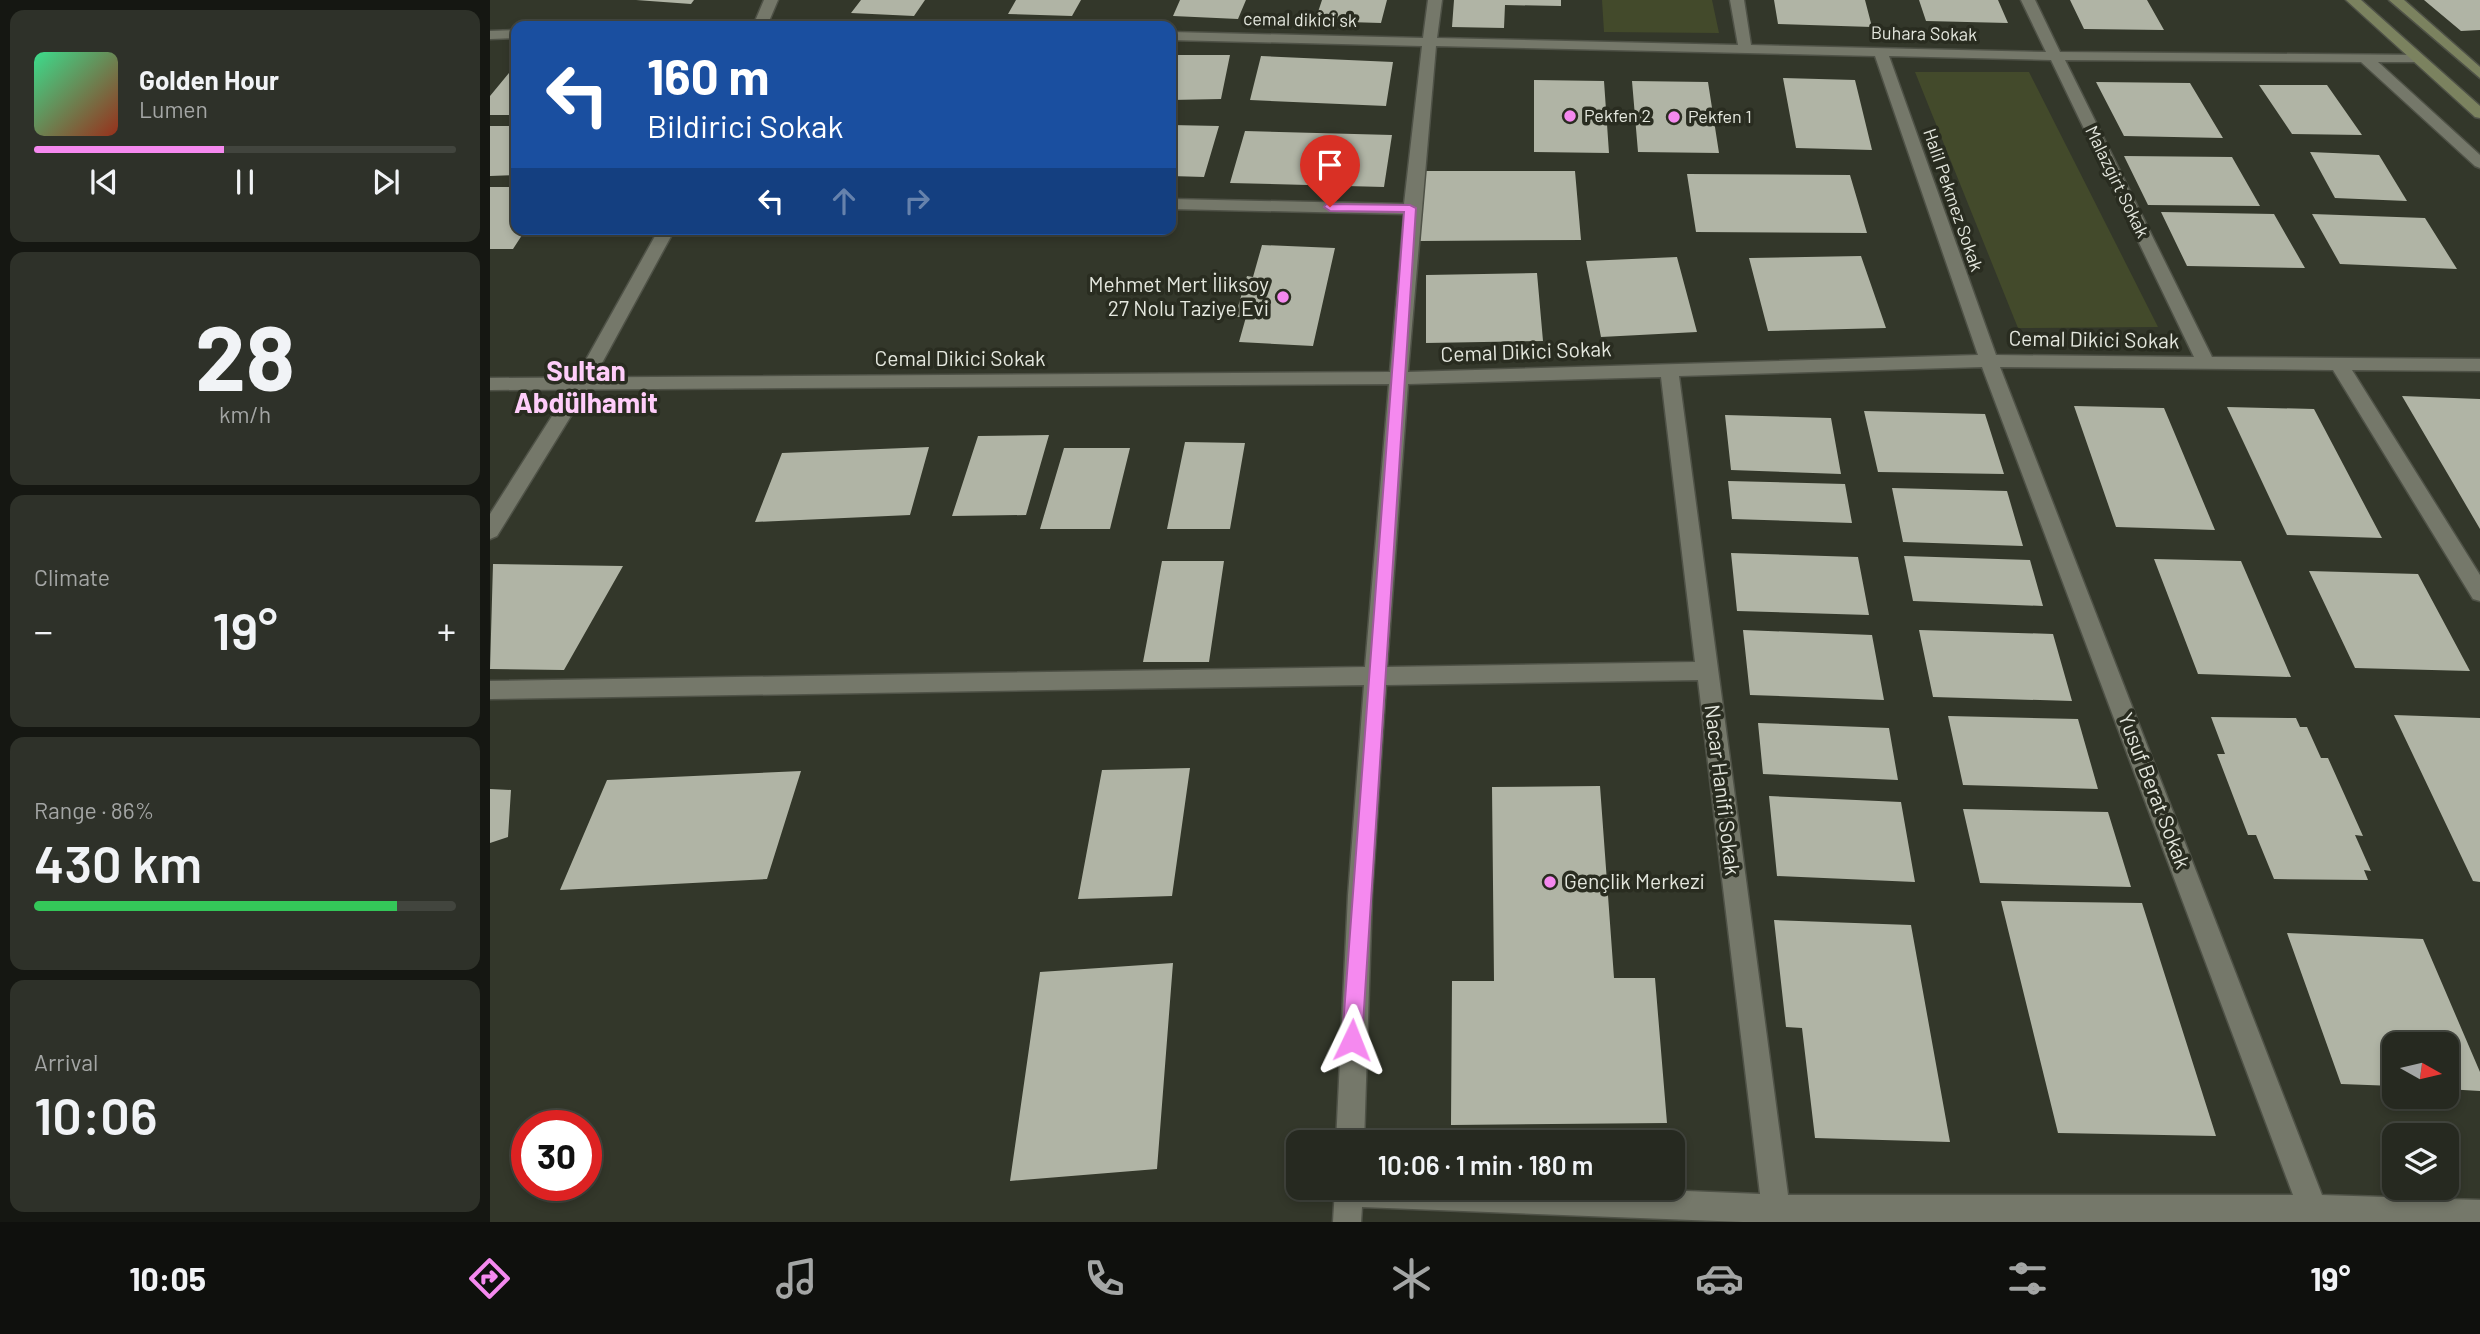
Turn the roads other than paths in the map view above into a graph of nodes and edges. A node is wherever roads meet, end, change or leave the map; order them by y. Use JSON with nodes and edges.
{"nodes":[{"id":1,"x":771,"y":0,"type":"edge"},
{"id":2,"x":1435,"y":0,"type":"edge"},
{"id":3,"x":1737,"y":0,"type":"edge"},
{"id":4,"x":2028,"y":0,"type":"edge"},
{"id":5,"x":2353,"y":0,"type":"edge"},
{"id":6,"x":2396,"y":0,"type":"edge"},
{"id":7,"x":762,"y":21,"type":"edge"},
{"id":8,"x":511,"y":34,"type":"edge"},
{"id":9,"x":490,"y":35,"type":"edge"},
{"id":10,"x":1176,"y":36,"type":"edge"},
{"id":11,"x":1429,"y":42,"type":"junction"},
{"id":12,"x":1745,"y":48,"type":"junction"},
{"id":13,"x":1881,"y":53,"type":"junction"},
{"id":14,"x":2054,"y":56,"type":"junction"},
{"id":15,"x":2365,"y":58,"type":"junction"},
{"id":16,"x":2417,"y":58,"type":"junction"},
{"id":17,"x":2480,"y":74,"type":"edge"},
{"id":18,"x":2480,"y":114,"type":"edge"},
{"id":19,"x":2480,"y":163,"type":"edge"},
{"id":20,"x":1176,"y":204,"type":"edge"},
{"id":21,"x":1410,"y":208,"type":"junction"},
{"id":22,"x":664,"y":235,"type":"edge"},
{"id":23,"x":1989,"y":360,"type":"junction"},
{"id":24,"x":2207,"y":364,"type":"junction"},
{"id":25,"x":2480,"y":365,"type":"edge"},
{"id":26,"x":2340,"y":366,"type":"junction"},
{"id":27,"x":1669,"y":371,"type":"junction"},
{"id":28,"x":1399,"y":379,"type":"junction"},
{"id":29,"x":490,"y":384,"type":"edge"},
{"id":30,"x":581,"y":385,"type":"junction"},
{"id":31,"x":490,"y":531,"type":"edge"},
{"id":32,"x":2480,"y":593,"type":"edge"},
{"id":33,"x":1706,"y":671,"type":"junction"},
{"id":34,"x":1375,"y":676,"type":"junction"},
{"id":35,"x":490,"y":690,"type":"edge"},
{"id":36,"x":1350,"y":1130,"type":"edge"},
{"id":37,"x":1348,"y":1200,"type":"edge"},
{"id":38,"x":1574,"y":1200,"type":"edge"},
{"id":39,"x":1776,"y":1209,"type":"junction"},
{"id":40,"x":2480,"y":1214,"type":"edge"},
{"id":41,"x":2316,"y":1216,"type":"edge"},
{"id":42,"x":1347,"y":1222,"type":"edge"}],
"edges":[{"from":1,"to":7,"type":"street"},
{"from":2,"to":11,"type":"street"},
{"from":3,"to":12,"type":"street"},
{"from":4,"to":14,"type":"street","name":"Malazgirt Sokak"},
{"from":5,"to":16,"type":"main road"},
{"from":6,"to":17,"type":"main road"},
{"from":8,"to":9,"type":"street"},
{"from":10,"to":11,"type":"street","name":"cemal dikici sk"},
{"from":11,"to":12,"type":"street","name":"Buhara Sokak"},
{"from":11,"to":21,"type":"street"},
{"from":12,"to":13,"type":"street","name":"Buhara Sokak"},
{"from":13,"to":14,"type":"street","name":"Buhara Sokak"},
{"from":13,"to":23,"type":"street","name":"Halil Pekmez Sokak"},
{"from":14,"to":15,"type":"street","name":"Buhara Sokak"},
{"from":14,"to":24,"type":"street","name":"Malazgirt Sokak"},
{"from":15,"to":16,"type":"street","name":"Buhara Sokak"},
{"from":15,"to":19,"type":"street"},
{"from":16,"to":18,"type":"main road"},
{"from":20,"to":21,"type":"street"},
{"from":21,"to":28,"type":"street"},
{"from":22,"to":30,"type":"street"},
{"from":23,"to":24,"type":"street","name":"Cemal Dikici Sokak"},
{"from":23,"to":27,"type":"street","name":"Cemal Dikici Sokak"},
{"from":23,"to":41,"type":"street","name":"Yusuf Berat Sokak"},
{"from":24,"to":26,"type":"street","name":"Cemal Dikici Sokak"},
{"from":25,"to":26,"type":"street","name":"Cemal Dikici Sokak"},
{"from":26,"to":32,"type":"street"},
{"from":27,"to":28,"type":"street","name":"Cemal Dikici Sokak"},
{"from":27,"to":33,"type":"street","name":"Nacar Hanifi Sokak"},
{"from":28,"to":30,"type":"street","name":"Cemal Dikici Sokak"},
{"from":28,"to":34,"type":"street"},
{"from":29,"to":30,"type":"street","name":"Cemal Dikici Sokak"},
{"from":30,"to":31,"type":"street"},
{"from":33,"to":34,"type":"street"},
{"from":33,"to":39,"type":"street","name":"Nacar Hanifi Sokak"},
{"from":34,"to":35,"type":"street"},
{"from":34,"to":36,"type":"street"},
{"from":37,"to":42,"type":"street"},
{"from":38,"to":39,"type":"street"},
{"from":39,"to":41,"type":"street"},
{"from":40,"to":41,"type":"street"}]}
